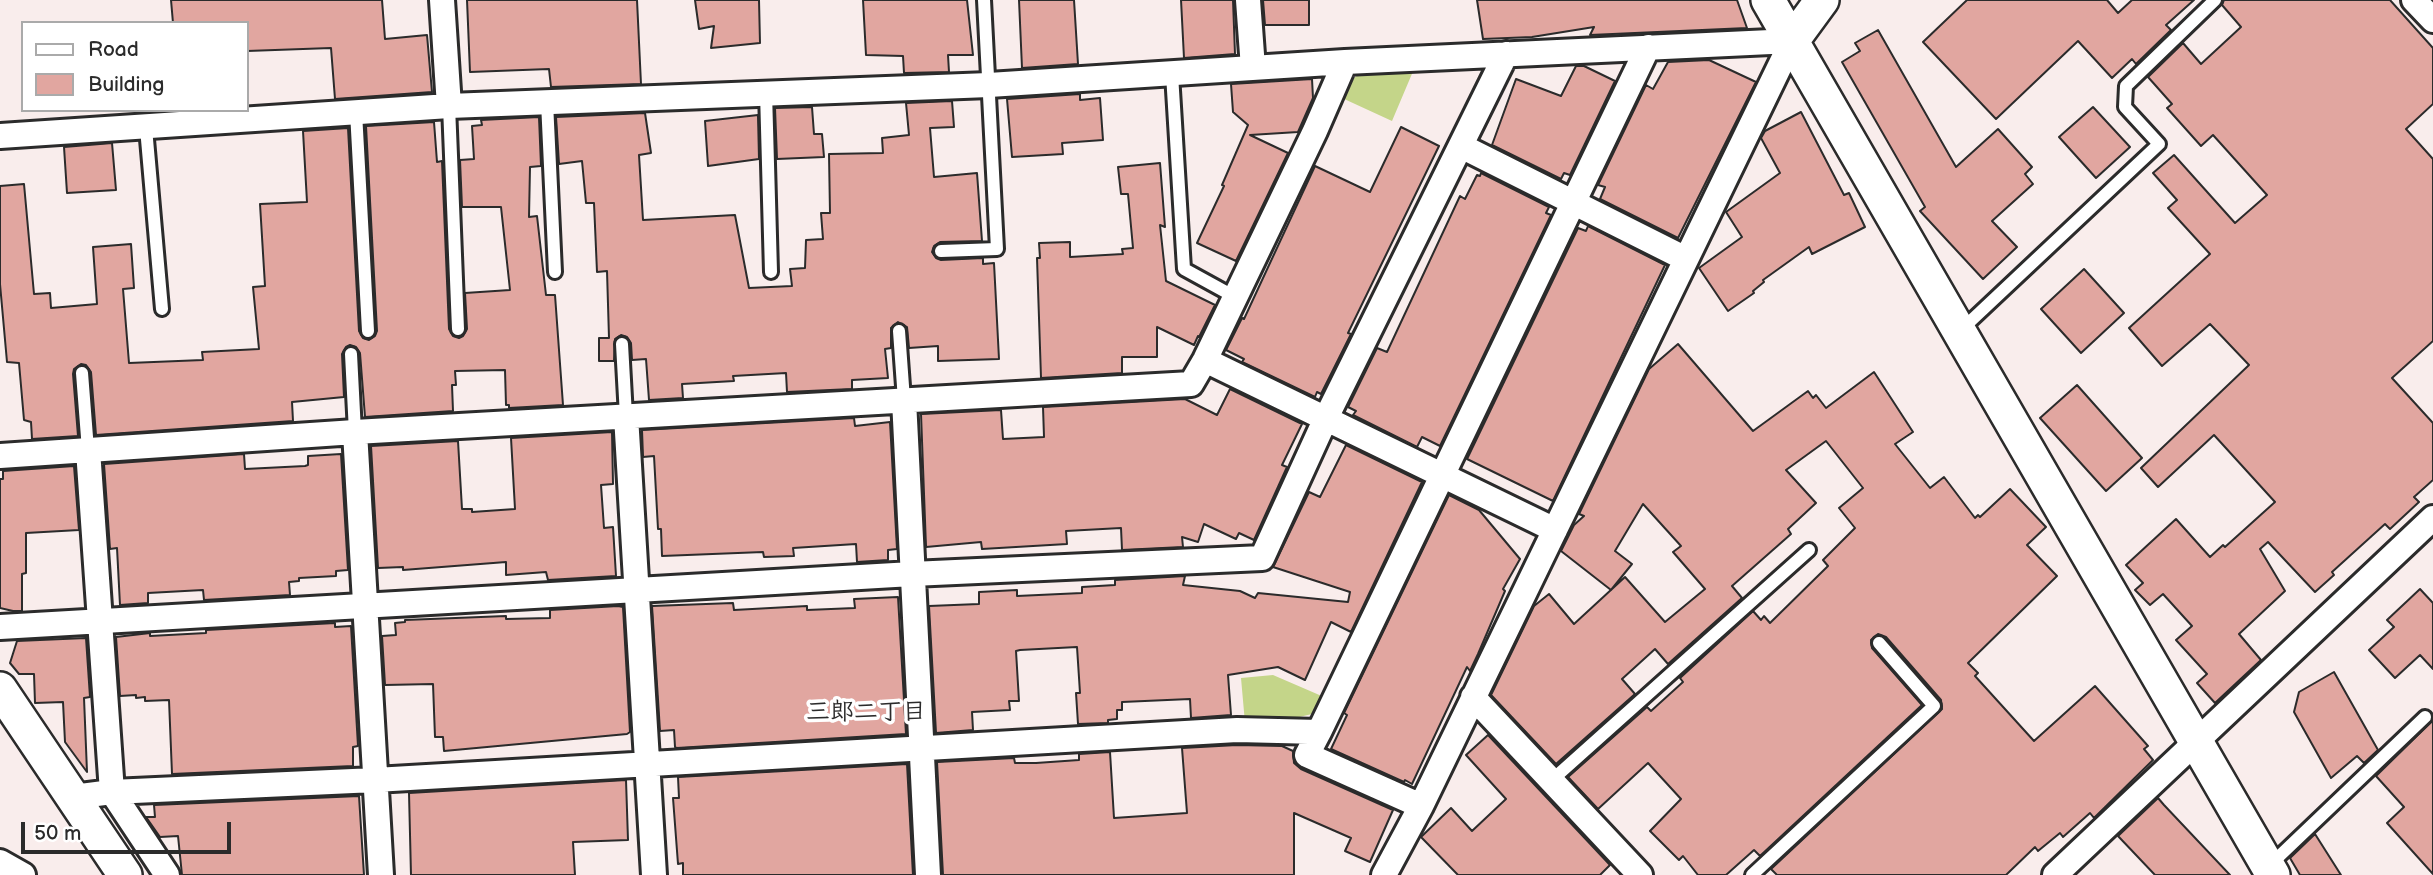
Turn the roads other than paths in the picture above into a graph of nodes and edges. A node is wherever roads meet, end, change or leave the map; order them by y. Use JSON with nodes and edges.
{"nodes":[{"id":1,"x":442,"y":0,"type":"edge"},
{"id":2,"x":984,"y":0,"type":"edge"},
{"id":3,"x":1248,"y":0,"type":"edge"},
{"id":4,"x":1768,"y":0,"type":"edge"},
{"id":5,"x":1822,"y":0,"type":"edge"},
{"id":6,"x":2215,"y":0,"type":"edge"},
{"id":7,"x":2414,"y":0,"type":"edge"},
{"id":8,"x":2433,"y":20,"type":"edge"},
{"id":9,"x":1792,"y":41,"type":"junction"},
{"id":10,"x":1648,"y":47,"type":"junction"},
{"id":11,"x":1506,"y":54,"type":"junction"},
{"id":12,"x":1345,"y":62,"type":"junction"},
{"id":13,"x":1253,"y":68,"type":"junction"},
{"id":14,"x":1172,"y":74,"type":"junction"},
{"id":15,"x":989,"y":85,"type":"junction"},
{"id":16,"x":766,"y":92,"type":"junction"},
{"id":17,"x":547,"y":102,"type":"junction"},
{"id":18,"x":449,"y":106,"type":"junction"},
{"id":19,"x":356,"y":112,"type":"junction"},
{"id":20,"x":146,"y":128,"type":"junction"},
{"id":21,"x":0,"y":136,"type":"edge"},
{"id":22,"x":1461,"y":146,"type":"junction"},
{"id":23,"x":1573,"y":203,"type":"junction"},
{"id":24,"x":941,"y":251,"type":"dead end"},
{"id":25,"x":1686,"y":259,"type":"junction"},
{"id":26,"x":555,"y":272,"type":"dead end"},
{"id":27,"x":771,"y":272,"type":"dead end"},
{"id":28,"x":1235,"y":297,"type":"junction"},
{"id":29,"x":162,"y":309,"type":"dead end"},
{"id":30,"x":458,"y":329,"type":"dead end"},
{"id":31,"x":368,"y":331,"type":"dead end"},
{"id":32,"x":899,"y":331,"type":"dead end"},
{"id":33,"x":1960,"y":331,"type":"junction"},
{"id":34,"x":622,"y":344,"type":"dead end"},
{"id":35,"x":351,"y":354,"type":"dead end"},
{"id":36,"x":1205,"y":360,"type":"junction"},
{"id":37,"x":82,"y":373,"type":"dead end"},
{"id":38,"x":904,"y":400,"type":"junction"},
{"id":39,"x":626,"y":416,"type":"junction"},
{"id":40,"x":1326,"y":418,"type":"junction"},
{"id":41,"x":355,"y":432,"type":"junction"},
{"id":42,"x":89,"y":450,"type":"junction"},
{"id":43,"x":0,"y":456,"type":"edge"},
{"id":44,"x":1443,"y":475,"type":"junction"},
{"id":45,"x":2433,"y":518,"type":"edge"},
{"id":46,"x":1555,"y":530,"type":"junction"},
{"id":47,"x":1809,"y":550,"type":"dead end"},
{"id":48,"x":912,"y":574,"type":"junction"},
{"id":49,"x":638,"y":590,"type":"junction"},
{"id":50,"x":365,"y":605,"type":"junction"},
{"id":51,"x":101,"y":621,"type":"junction"},
{"id":52,"x":0,"y":626,"type":"edge"},
{"id":53,"x":1880,"y":643,"type":"dead end"},
{"id":54,"x":0,"y":689,"type":"edge"},
{"id":55,"x":1473,"y":697,"type":"junction"},
{"id":56,"x":2425,"y":717,"type":"dead end"},
{"id":57,"x":1319,"y":732,"type":"junction"},
{"id":58,"x":2197,"y":743,"type":"junction"},
{"id":59,"x":921,"y":748,"type":"junction"},
{"id":60,"x":648,"y":763,"type":"junction"},
{"id":61,"x":375,"y":780,"type":"junction"},
{"id":62,"x":1552,"y":780,"type":"junction"},
{"id":63,"x":112,"y":792,"type":"junction"},
{"id":64,"x":74,"y":797,"type":"junction"},
{"id":65,"x":1421,"y":806,"type":"junction"},
{"id":66,"x":0,"y":862,"type":"edge"},
{"id":67,"x":2270,"y":871,"type":"edge"},
{"id":68,"x":1633,"y":872,"type":"edge"},
{"id":69,"x":23,"y":875,"type":"edge"},
{"id":70,"x":125,"y":875,"type":"edge"},
{"id":71,"x":167,"y":875,"type":"edge"},
{"id":72,"x":381,"y":875,"type":"edge"},
{"id":73,"x":654,"y":875,"type":"edge"},
{"id":74,"x":928,"y":875,"type":"edge"},
{"id":75,"x":1384,"y":875,"type":"edge"},
{"id":76,"x":1752,"y":875,"type":"edge"},
{"id":77,"x":2055,"y":875,"type":"edge"}],
"edges":[{"from":1,"to":18,"type":"street"},
{"from":2,"to":15,"type":"lane"},
{"from":3,"to":13,"type":"street"},
{"from":4,"to":9,"type":"street"},
{"from":5,"to":9,"type":"street"},
{"from":6,"to":33,"type":"lane"},
{"from":7,"to":8,"type":"street"},
{"from":9,"to":10,"type":"street"},
{"from":9,"to":25,"type":"street"},
{"from":9,"to":33,"type":"street"},
{"from":10,"to":11,"type":"street"},
{"from":10,"to":23,"type":"street"},
{"from":11,"to":12,"type":"street"},
{"from":11,"to":22,"type":"street"},
{"from":12,"to":13,"type":"street"},
{"from":12,"to":28,"type":"street"},
{"from":13,"to":14,"type":"street"},
{"from":14,"to":15,"type":"street"},
{"from":14,"to":28,"type":"lane"},
{"from":15,"to":16,"type":"street"},
{"from":15,"to":24,"type":"lane"},
{"from":16,"to":17,"type":"street"},
{"from":16,"to":27,"type":"lane"},
{"from":17,"to":18,"type":"street"},
{"from":17,"to":26,"type":"lane"},
{"from":18,"to":19,"type":"street"},
{"from":18,"to":30,"type":"lane"},
{"from":19,"to":20,"type":"street"},
{"from":19,"to":31,"type":"lane"},
{"from":20,"to":21,"type":"street"},
{"from":20,"to":29,"type":"lane"},
{"from":22,"to":23,"type":"street"},
{"from":22,"to":40,"type":"street"},
{"from":23,"to":25,"type":"street"},
{"from":23,"to":44,"type":"street"},
{"from":25,"to":46,"type":"street"},
{"from":28,"to":36,"type":"street"},
{"from":32,"to":38,"type":"lane"},
{"from":33,"to":58,"type":"street"},
{"from":34,"to":39,"type":"lane"},
{"from":35,"to":41,"type":"lane"},
{"from":36,"to":38,"type":"street"},
{"from":36,"to":40,"type":"street"},
{"from":37,"to":42,"type":"lane"},
{"from":38,"to":39,"type":"street"},
{"from":38,"to":48,"type":"street"},
{"from":39,"to":41,"type":"street"},
{"from":39,"to":49,"type":"street"},
{"from":40,"to":44,"type":"street"},
{"from":40,"to":48,"type":"street"},
{"from":41,"to":42,"type":"street"},
{"from":41,"to":50,"type":"street"},
{"from":42,"to":43,"type":"street"},
{"from":42,"to":51,"type":"street"},
{"from":44,"to":46,"type":"street"},
{"from":44,"to":57,"type":"street"},
{"from":45,"to":58,"type":"street"},
{"from":46,"to":55,"type":"street"},
{"from":47,"to":62,"type":"lane"},
{"from":48,"to":49,"type":"street"},
{"from":48,"to":59,"type":"street"},
{"from":49,"to":50,"type":"street"},
{"from":49,"to":60,"type":"street"},
{"from":50,"to":51,"type":"street"},
{"from":50,"to":61,"type":"street"},
{"from":51,"to":52,"type":"street"},
{"from":51,"to":63,"type":"street"},
{"from":53,"to":76,"type":"lane"},
{"from":54,"to":64,"type":"street"},
{"from":55,"to":62,"type":"street"},
{"from":55,"to":65,"type":"street"},
{"from":56,"to":67,"type":"lane"},
{"from":57,"to":59,"type":"street"},
{"from":57,"to":65,"type":"street"},
{"from":58,"to":67,"type":"street"},
{"from":58,"to":77,"type":"street"},
{"from":59,"to":60,"type":"street"},
{"from":59,"to":74,"type":"street"},
{"from":60,"to":61,"type":"street"},
{"from":60,"to":73,"type":"street"},
{"from":61,"to":63,"type":"street"},
{"from":61,"to":72,"type":"street"},
{"from":62,"to":68,"type":"street"},
{"from":63,"to":64,"type":"street"},
{"from":63,"to":71,"type":"street"},
{"from":64,"to":70,"type":"street"},
{"from":65,"to":75,"type":"street"},
{"from":66,"to":69,"type":"street"}]}
